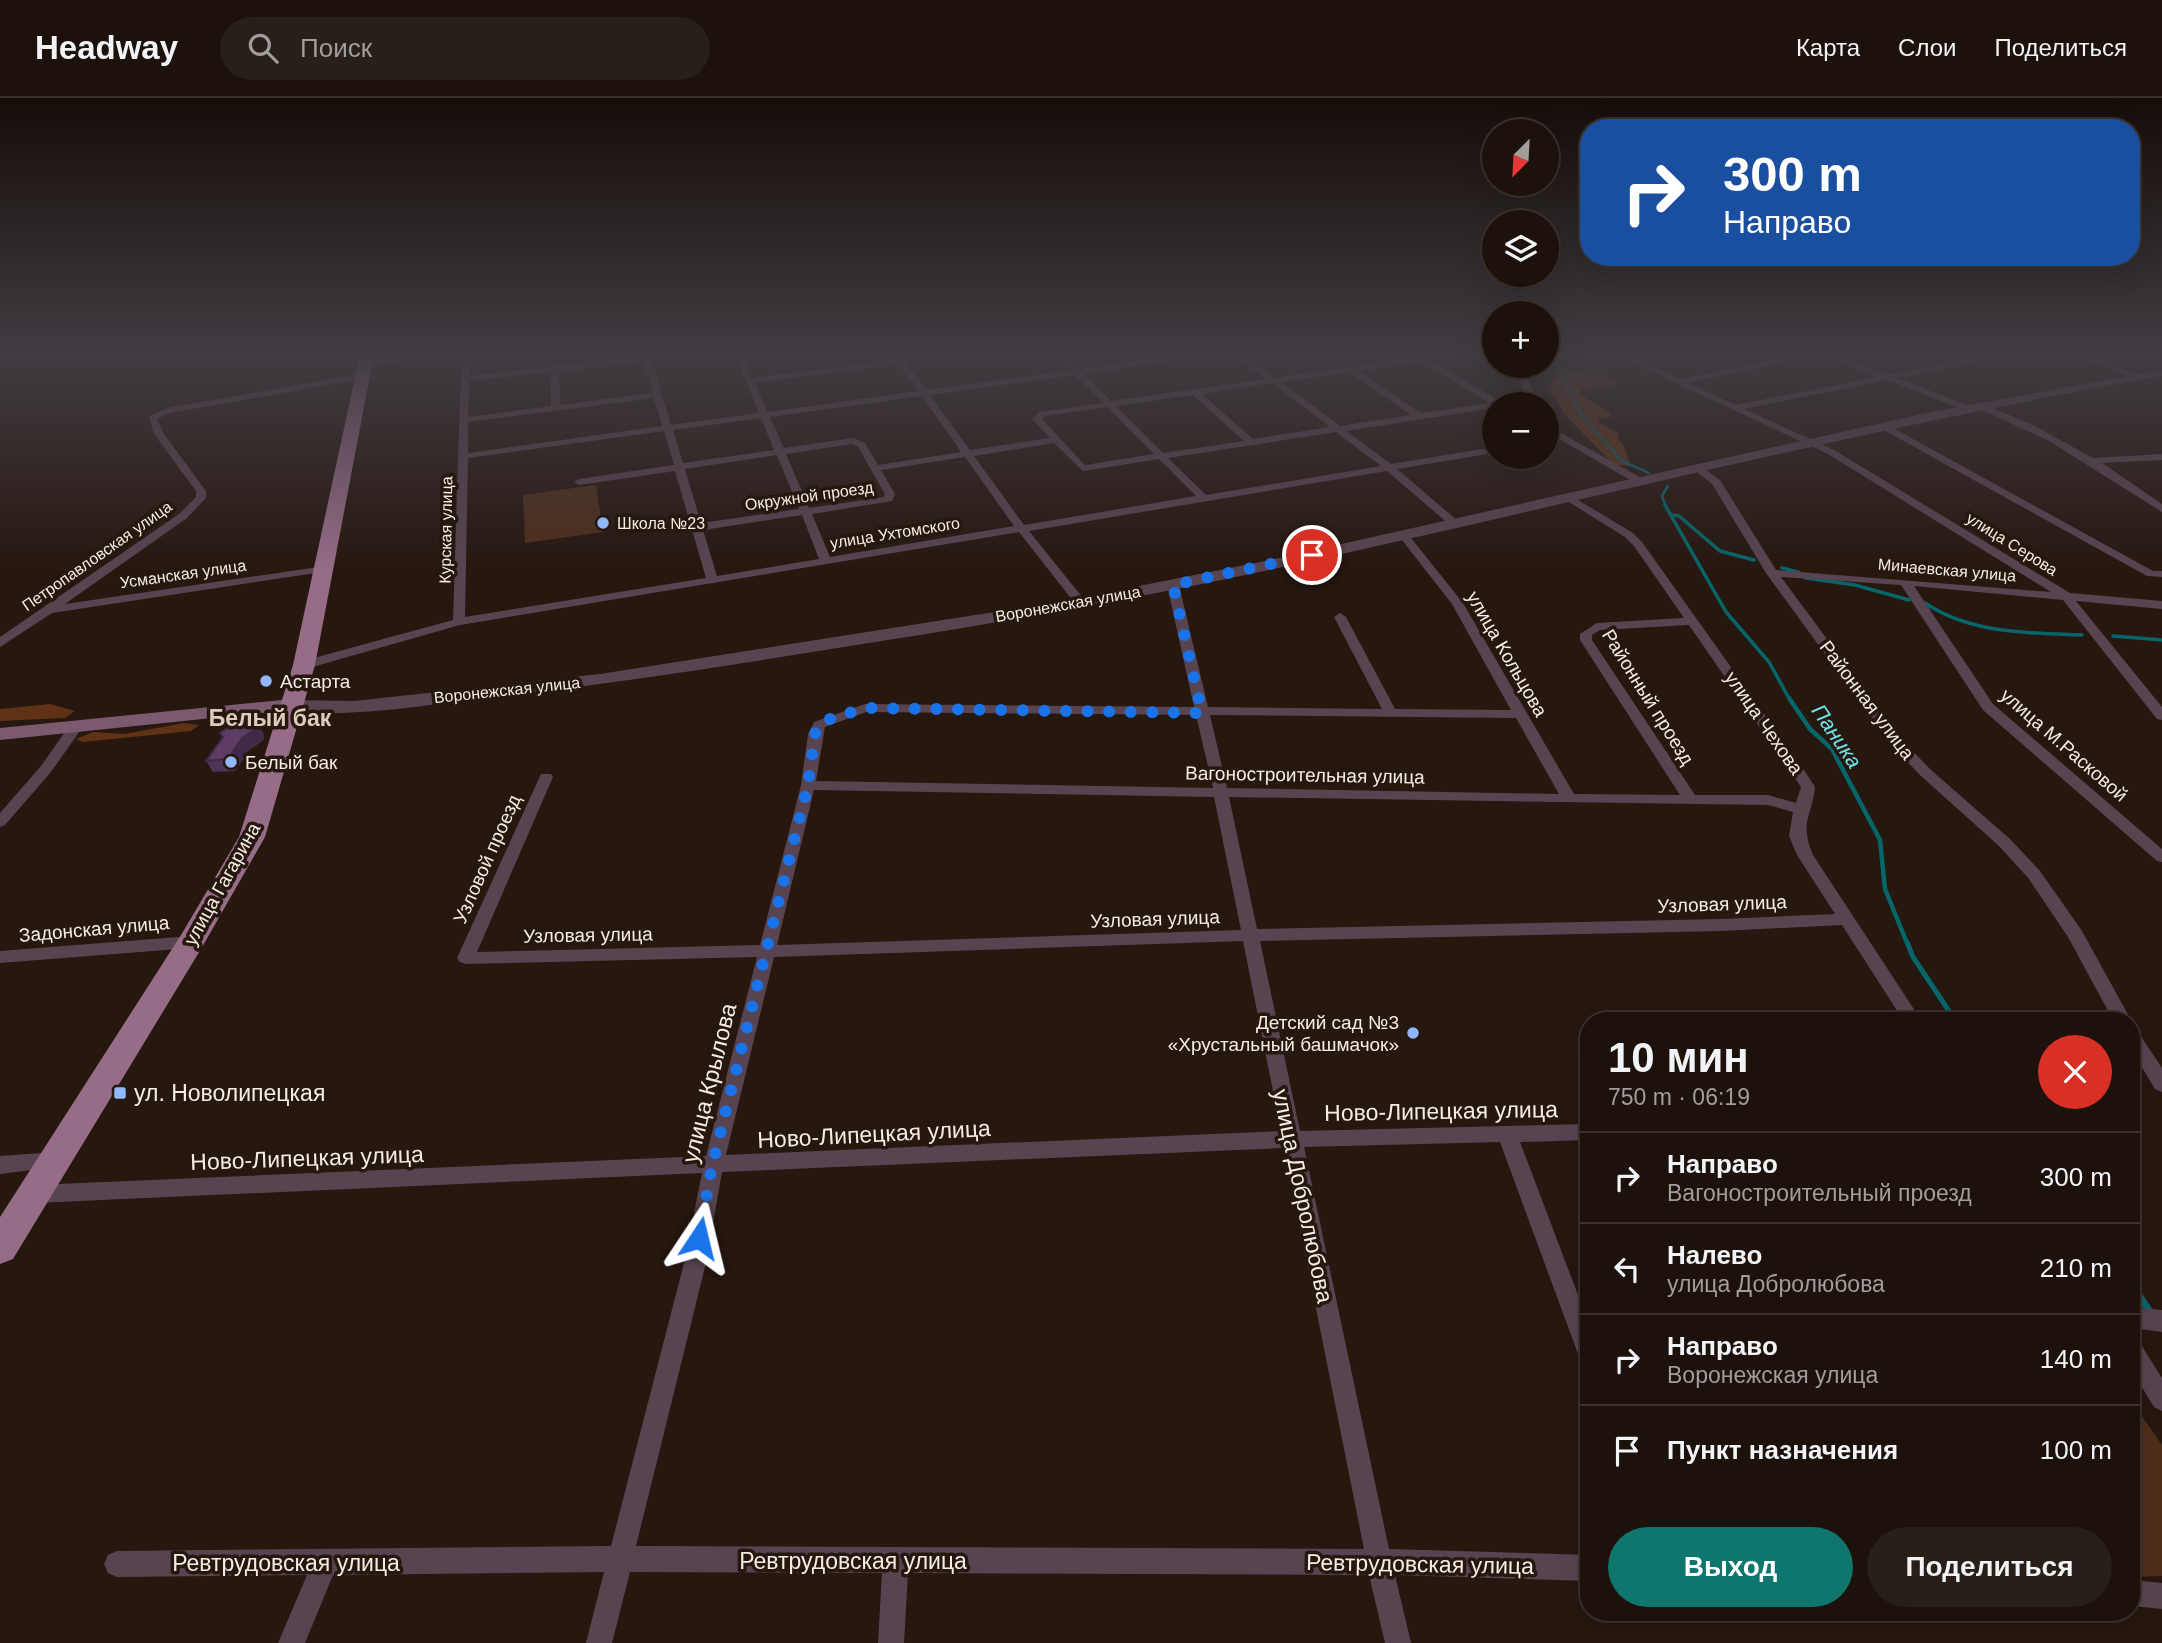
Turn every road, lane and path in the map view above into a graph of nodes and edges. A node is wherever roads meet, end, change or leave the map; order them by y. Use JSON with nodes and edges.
{"nodes":[{"id":1,"x":156,"y":426,"type":"edge"},
{"id":2,"x":354,"y":426,"type":"edge"},
{"id":3,"x":464,"y":426,"type":"edge"},
{"id":4,"x":683,"y":426,"type":"edge"},
{"id":5,"x":768,"y":426,"type":"edge"},
{"id":6,"x":948,"y":426,"type":"edge"},
{"id":7,"x":1045,"y":426,"type":"edge"},
{"id":8,"x":1130,"y":426,"type":"edge"},
{"id":9,"x":1233,"y":426,"type":"edge"},
{"id":10,"x":1333,"y":426,"type":"edge"},
{"id":11,"x":1355,"y":426,"type":"edge"},
{"id":12,"x":1773,"y":426,"type":"edge"},
{"id":13,"x":1883,"y":426,"type":"joint"},
{"id":14,"x":2030,"y":426,"type":"edge"},
{"id":15,"x":669,"y":428,"type":"junction"},
{"id":16,"x":1337,"y":429,"type":"junction"},
{"id":17,"x":1559,"y":436,"type":"edge"},
{"id":18,"x":1564,"y":439,"type":"junction"},
{"id":19,"x":1057,"y":440,"type":"junction"},
{"id":20,"x":1559,"y":440,"type":"edge"},
{"id":21,"x":1808,"y":442,"type":"junction"},
{"id":22,"x":1252,"y":443,"type":"junction"},
{"id":23,"x":778,"y":452,"type":"junction"},
{"id":24,"x":1482,"y":452,"type":"edge"},
{"id":25,"x":968,"y":454,"type":"junction"},
{"id":26,"x":464,"y":456,"type":"junction"},
{"id":27,"x":1161,"y":456,"type":"junction"},
{"id":28,"x":2162,"y":457,"type":"edge"},
{"id":29,"x":2149,"y":458,"type":"junction"},
{"id":30,"x":2094,"y":461,"type":"junction"},
{"id":31,"x":2162,"y":462,"type":"edge"},
{"id":32,"x":681,"y":466,"type":"junction"},
{"id":33,"x":1387,"y":467,"type":"junction"},
{"id":34,"x":874,"y":468,"type":"junction"},
{"id":35,"x":1698,"y":469,"type":"junction"},
{"id":36,"x":579,"y":482,"type":"dead end"},
{"id":37,"x":1641,"y":482,"type":"junction"},
{"id":38,"x":1568,"y":497,"type":"junction"},
{"id":39,"x":1203,"y":498,"type":"junction"},
{"id":40,"x":2162,"y":509,"type":"edge"},
{"id":41,"x":804,"y":513,"type":"junction"},
{"id":42,"x":1454,"y":523,"type":"junction"},
{"id":43,"x":698,"y":527,"type":"junction"},
{"id":44,"x":1021,"y":528,"type":"junction"},
{"id":45,"x":1403,"y":535,"type":"junction"},
{"id":46,"x":826,"y":561,"type":"junction"},
{"id":47,"x":325,"y":569,"type":"junction"},
{"id":48,"x":1772,"y":573,"type":"junction"},
{"id":49,"x":2162,"y":574,"type":"edge"},
{"id":50,"x":712,"y":579,"type":"junction"},
{"id":51,"x":1905,"y":582,"type":"junction"},
{"id":52,"x":1173,"y":585,"type":"junction"},
{"id":53,"x":2065,"y":595,"type":"junction"},
{"id":54,"x":1081,"y":603,"type":"junction"},
{"id":55,"x":2162,"y":605,"type":"edge"},
{"id":56,"x":46,"y":610,"type":"junction"},
{"id":57,"x":1340,"y":617,"type":"dead end"},
{"id":58,"x":1691,"y":621,"type":"junction"},
{"id":59,"x":459,"y":622,"type":"junction"},
{"id":60,"x":0,"y":643,"type":"edge"},
{"id":61,"x":304,"y":665,"type":"junction"},
{"id":62,"x":292,"y":705,"type":"junction"},
{"id":63,"x":1202,"y":713,"type":"junction"},
{"id":64,"x":1391,"y":713,"type":"junction"},
{"id":65,"x":1520,"y":714,"type":"junction"},
{"id":66,"x":2162,"y":716,"type":"edge"},
{"id":67,"x":77,"y":725,"type":"junction"},
{"id":68,"x":0,"y":734,"type":"edge"},
{"id":69,"x":546,"y":777,"type":"dead end"},
{"id":70,"x":808,"y":785,"type":"junction"},
{"id":71,"x":1221,"y":793,"type":"junction"},
{"id":72,"x":1569,"y":799,"type":"junction"},
{"id":73,"x":1690,"y":799,"type":"junction"},
{"id":74,"x":1801,"y":809,"type":"junction"},
{"id":75,"x":0,"y":822,"type":"edge"},
{"id":76,"x":2162,"y":857,"type":"edge"},
{"id":77,"x":1845,"y":919,"type":"junction"},
{"id":78,"x":1249,"y":937,"type":"junction"},
{"id":79,"x":191,"y":942,"type":"junction"},
{"id":80,"x":767,"y":953,"type":"junction"},
{"id":81,"x":0,"y":957,"type":"edge"},
{"id":82,"x":466,"y":958,"type":"joint"},
{"id":83,"x":1907,"y":1012,"type":"edge"},
{"id":84,"x":2118,"y":1012,"type":"edge"},
{"id":85,"x":2140,"y":1050,"type":"edge"},
{"id":86,"x":2162,"y":1084,"type":"edge"},
{"id":87,"x":1580,"y":1132,"type":"edge"},
{"id":88,"x":1507,"y":1134,"type":"junction"},
{"id":89,"x":1292,"y":1139,"type":"junction"},
{"id":90,"x":56,"y":1160,"type":"junction"},
{"id":91,"x":0,"y":1165,"type":"edge"},
{"id":92,"x":712,"y":1166,"type":"junction"},
{"id":93,"x":35,"y":1194,"type":"junction"},
{"id":94,"x":0,"y":1248,"type":"edge"},
{"id":95,"x":2140,"y":1319,"type":"edge"},
{"id":96,"x":2162,"y":1321,"type":"edge"},
{"id":97,"x":1580,"y":1330,"type":"edge"},
{"id":98,"x":2140,"y":1364,"type":"edge"},
{"id":99,"x":2162,"y":1399,"type":"edge"},
{"id":100,"x":620,"y":1559,"type":"junction"},
{"id":101,"x":896,"y":1562,"type":"junction"},
{"id":102,"x":1379,"y":1562,"type":"junction"},
{"id":103,"x":117,"y":1564,"type":"dead end"},
{"id":104,"x":325,"y":1564,"type":"junction"},
{"id":105,"x":1580,"y":1568,"type":"edge"},
{"id":106,"x":2140,"y":1593,"type":"edge"},
{"id":107,"x":2162,"y":1595,"type":"edge"},
{"id":108,"x":291,"y":1643,"type":"edge"},
{"id":109,"x":599,"y":1643,"type":"edge"},
{"id":110,"x":891,"y":1643,"type":"edge"},
{"id":111,"x":1398,"y":1643,"type":"edge"}],
"edges":[{"from":1,"to":56,"type":"street","name":"Петропавловская улица"},
{"from":2,"to":47,"type":"main road","name":"улица Гагарина"},
{"from":3,"to":26,"type":"street","name":"Курская улица"},
{"from":4,"to":15,"type":"street"},
{"from":5,"to":23,"type":"street"},
{"from":6,"to":25,"type":"street"},
{"from":7,"to":19,"type":"street"},
{"from":8,"to":27,"type":"street"},
{"from":9,"to":22,"type":"street"},
{"from":10,"to":16,"type":"street"},
{"from":11,"to":16,"type":"street"},
{"from":12,"to":21,"type":"street","name":"улица Серова"},
{"from":13,"to":21,"type":"street","name":"Воронежская улица"},
{"from":13,"to":49,"type":"street"},
{"from":14,"to":30,"type":"street"},
{"from":15,"to":26,"type":"street"},
{"from":15,"to":32,"type":"street"},
{"from":16,"to":22,"type":"street"},
{"from":16,"to":33,"type":"street"},
{"from":17,"to":18,"type":"street"},
{"from":18,"to":20,"type":"street"},
{"from":18,"to":37,"type":"street"},
{"from":19,"to":25,"type":"street","name":"Окружной проезд"},
{"from":19,"to":27,"type":"street"},
{"from":21,"to":35,"type":"street","name":"Воронежская улица"},
{"from":21,"to":53,"type":"street","name":"улица Серова"},
{"from":22,"to":27,"type":"street"},
{"from":23,"to":32,"type":"street","name":"Окружной проезд"},
{"from":23,"to":34,"type":"street","name":"Окружной проезд"},
{"from":23,"to":41,"type":"street"},
{"from":24,"to":33,"type":"street","name":"улица Ухтомского"},
{"from":25,"to":34,"type":"street","name":"Окружной проезд"},
{"from":25,"to":44,"type":"street"},
{"from":26,"to":59,"type":"street","name":"Курская улица"},
{"from":27,"to":39,"type":"street"},
{"from":28,"to":29,"type":"street"},
{"from":29,"to":30,"type":"street"},
{"from":29,"to":31,"type":"street"},
{"from":30,"to":40,"type":"street"},
{"from":32,"to":36,"type":"street","name":"Окружной проезд"},
{"from":32,"to":43,"type":"street"},
{"from":33,"to":39,"type":"street","name":"улица Ухтомского"},
{"from":33,"to":42,"type":"street"},
{"from":34,"to":41,"type":"street","name":"Окружной проезд"},
{"from":35,"to":37,"type":"street","name":"Воронежская улица"},
{"from":35,"to":48,"type":"street","name":"Районная улица"},
{"from":37,"to":38,"type":"street","name":"Воронежская улица"},
{"from":38,"to":42,"type":"street","name":"Воронежская улица"},
{"from":38,"to":58,"type":"street","name":"улица Чехова"},
{"from":39,"to":44,"type":"street","name":"улица Ухтомского"},
{"from":41,"to":43,"type":"street","name":"Окружной проезд"},
{"from":41,"to":46,"type":"street"},
{"from":42,"to":45,"type":"street","name":"Воронежская улица"},
{"from":43,"to":50,"type":"street"},
{"from":44,"to":46,"type":"street","name":"улица Ухтомского"},
{"from":44,"to":54,"type":"street"},
{"from":45,"to":52,"type":"street","name":"Воронежская улица"},
{"from":45,"to":65,"type":"street","name":"улица Кольцова"},
{"from":46,"to":50,"type":"street","name":"улица Ухтомского"},
{"from":47,"to":56,"type":"street","name":"Усманская улица"},
{"from":47,"to":61,"type":"main road","name":"улица Гагарина"},
{"from":48,"to":51,"type":"street","name":"Минаевская улица"},
{"from":48,"to":84,"type":"street","name":"Районная улица"},
{"from":50,"to":59,"type":"street","name":"улица Ухтомского"},
{"from":51,"to":53,"type":"street","name":"Минаевская улица"},
{"from":51,"to":76,"type":"street","name":"улица М.Расковой"},
{"from":52,"to":54,"type":"street","name":"Воронежская улица"},
{"from":52,"to":63,"type":"street","name":"улица Добролюбова"},
{"from":53,"to":55,"type":"street","name":"Минаевская улица"},
{"from":53,"to":66,"type":"street","name":"улица Серова"},
{"from":54,"to":62,"type":"street","name":"Воронежская улица"},
{"from":56,"to":60,"type":"street","name":"Петропавловская улица"},
{"from":57,"to":64,"type":"street"},
{"from":58,"to":73,"type":"street","name":"Районный проезд"},
{"from":58,"to":74,"type":"street","name":"улица Чехова"},
{"from":59,"to":61,"type":"street","name":"улица Ухтомского"},
{"from":61,"to":62,"type":"main road","name":"улица Гагарина"},
{"from":62,"to":67,"type":"main road","name":"Воронежская улица"},
{"from":62,"to":79,"type":"main road","name":"улица Гагарина"},
{"from":63,"to":64,"type":"street"},
{"from":63,"to":70,"type":"street","name":"улица Крылова"},
{"from":63,"to":71,"type":"street","name":"улица Добролюбова"},
{"from":64,"to":65,"type":"street"},
{"from":65,"to":72,"type":"street","name":"улица Кольцова"},
{"from":67,"to":68,"type":"main road","name":"Воронежская улица"},
{"from":67,"to":75,"type":"street"},
{"from":69,"to":82,"type":"street","name":"Узловой проезд"},
{"from":70,"to":71,"type":"street","name":"Вагоностроительная улица"},
{"from":70,"to":80,"type":"street","name":"улица Крылова"},
{"from":71,"to":72,"type":"street","name":"Вагоностроительная улица"},
{"from":71,"to":78,"type":"street","name":"улица Добролюбова"},
{"from":72,"to":73,"type":"street","name":"Вагоностроительная улица"},
{"from":73,"to":74,"type":"street","name":"Вагоностроительная улица"},
{"from":74,"to":77,"type":"street","name":"улица Чехова"},
{"from":77,"to":78,"type":"street","name":"Узловая улица"},
{"from":77,"to":83,"type":"street","name":"улица Чехова"},
{"from":78,"to":80,"type":"street","name":"Узловая улица"},
{"from":78,"to":89,"type":"street","name":"улица Добролюбова"},
{"from":79,"to":81,"type":"street","name":"Задонская улица"},
{"from":79,"to":90,"type":"main road","name":"улица Гагарина"},
{"from":80,"to":82,"type":"street","name":"Узловая улица"},
{"from":80,"to":92,"type":"street","name":"улица Крылова"},
{"from":85,"to":86,"type":"street"},
{"from":87,"to":88,"type":"street","name":"Ново-Липецкая улица"},
{"from":88,"to":89,"type":"street","name":"Ново-Липецкая улица"},
{"from":88,"to":97,"type":"street"},
{"from":89,"to":92,"type":"street","name":"Ново-Липецкая улица"},
{"from":89,"to":102,"type":"street","name":"улица Добролюбова"},
{"from":90,"to":91,"type":"street"},
{"from":90,"to":93,"type":"main road","name":"улица Гагарина"},
{"from":92,"to":93,"type":"street","name":"Ново-Липецкая улица"},
{"from":92,"to":100,"type":"street","name":"улица Крылова"},
{"from":93,"to":94,"type":"main road","name":"улица Гагарина"},
{"from":95,"to":96,"type":"street"},
{"from":98,"to":99,"type":"street"},
{"from":100,"to":101,"type":"street","name":"Ревтрудовская улица"},
{"from":100,"to":104,"type":"street","name":"Ревтрудовская улица"},
{"from":100,"to":109,"type":"street","name":"улица Крылова"},
{"from":101,"to":102,"type":"street","name":"Ревтрудовская улица"},
{"from":101,"to":110,"type":"street"},
{"from":102,"to":105,"type":"street","name":"Ревтрудовская улица"},
{"from":102,"to":111,"type":"street","name":"улица Добролюбова"},
{"from":103,"to":104,"type":"street","name":"Ревтрудовская улица"},
{"from":104,"to":108,"type":"street"},
{"from":106,"to":107,"type":"street"}]}
